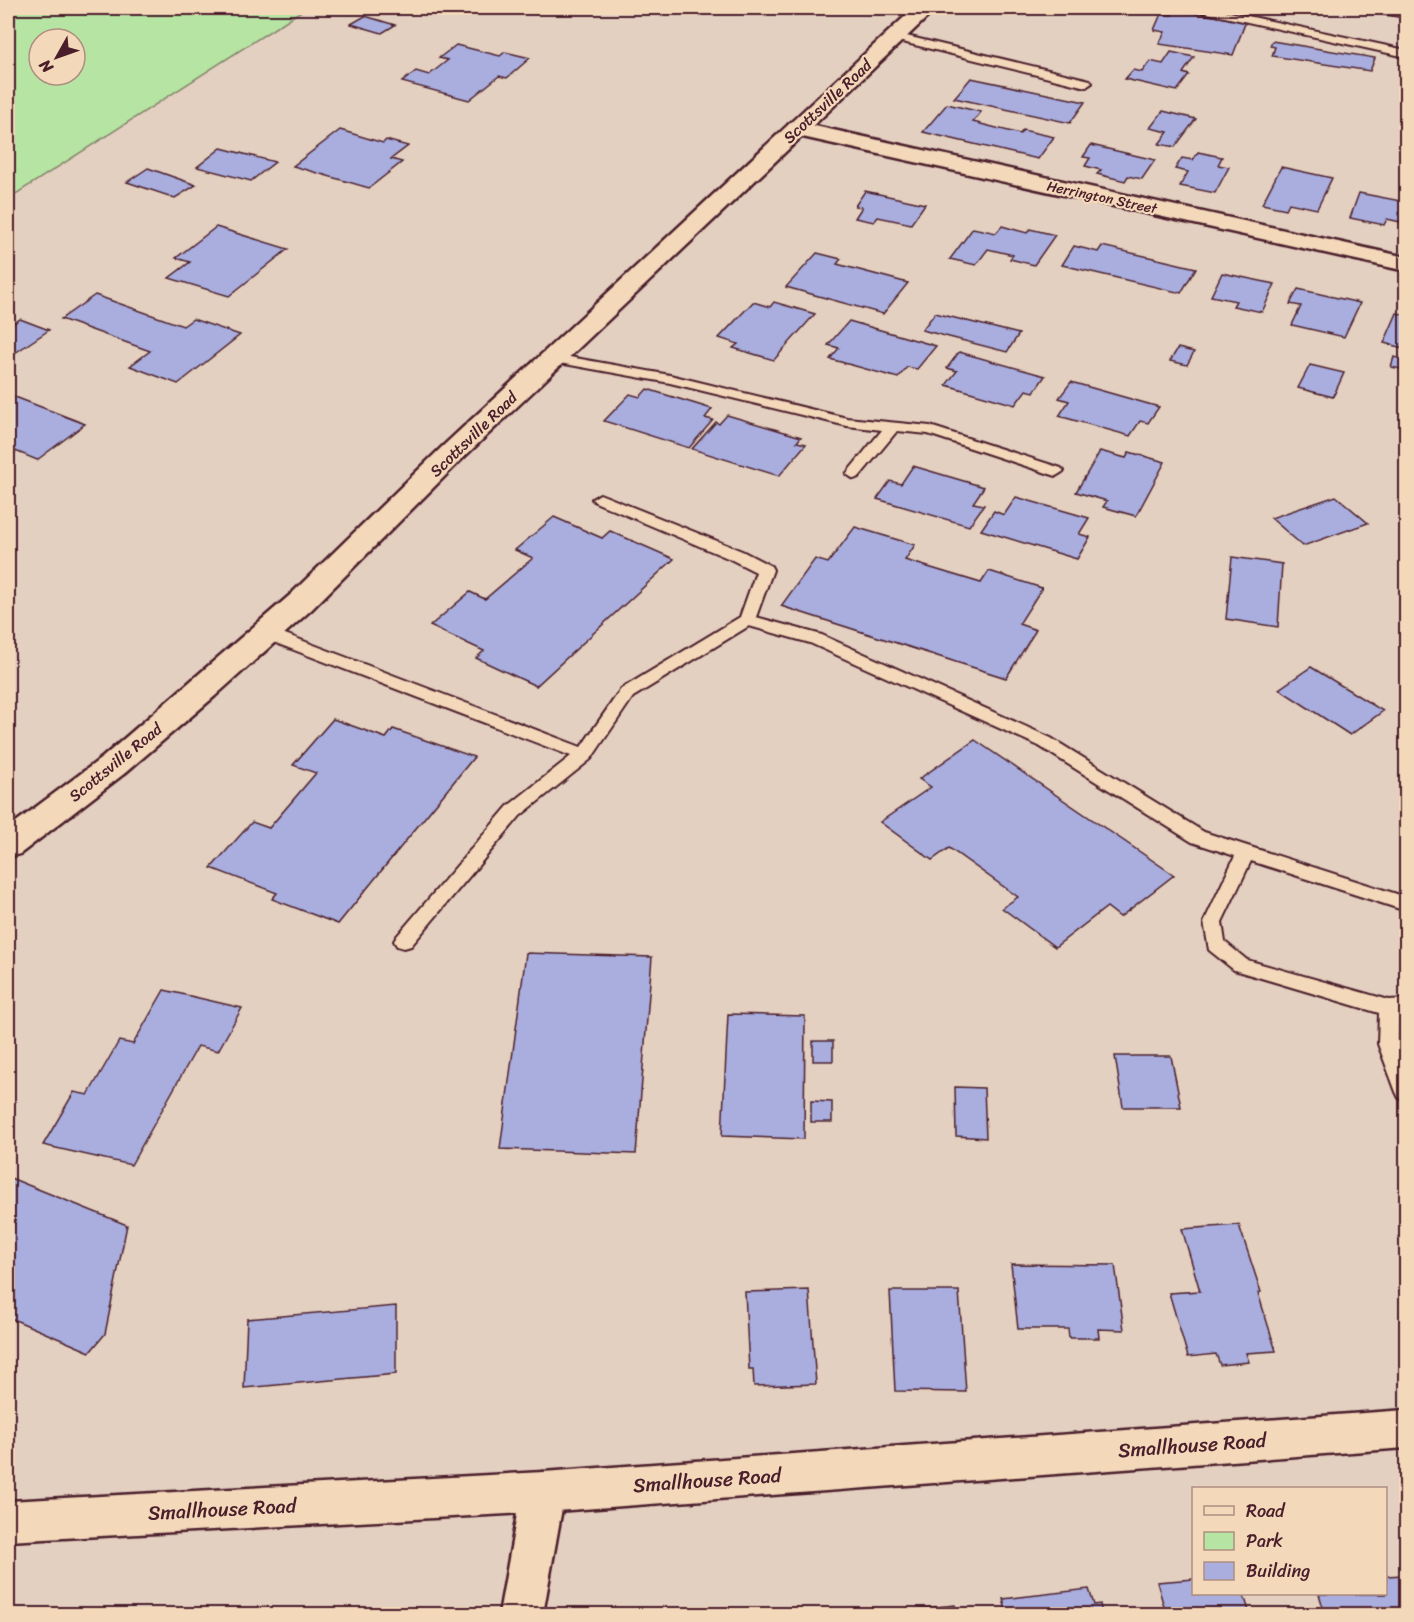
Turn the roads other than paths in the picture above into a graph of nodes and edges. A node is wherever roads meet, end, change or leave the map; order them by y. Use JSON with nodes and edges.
{"nodes":[{"id":1,"x":926,"y":8,"type":"edge"},
{"id":2,"x":1198,"y":8,"type":"edge"},
{"id":3,"x":1368,"y":8,"type":"edge"},
{"id":4,"x":1407,"y":14,"type":"edge"},
{"id":5,"x":894,"y":37,"type":"junction"},
{"id":6,"x":1407,"y":54,"type":"edge"},
{"id":7,"x":1086,"y":82,"type":"dead end"},
{"id":8,"x":797,"y":129,"type":"junction"},
{"id":9,"x":1407,"y":264,"type":"edge"},
{"id":10,"x":553,"y":358,"type":"junction"},
{"id":11,"x":893,"y":426,"type":"junction"},
{"id":12,"x":1056,"y":471,"type":"dead end"},
{"id":13,"x":854,"y":474,"type":"dead end"},
{"id":14,"x":600,"y":499,"type":"dead end"},
{"id":15,"x":747,"y":620,"type":"junction"},
{"id":16,"x":266,"y":633,"type":"junction"},
{"id":17,"x":585,"y":755,"type":"junction"},
{"id":18,"x":8,"y":845,"type":"edge"},
{"id":19,"x":1245,"y":853,"type":"junction"},
{"id":20,"x":1407,"y":904,"type":"edge"},
{"id":21,"x":404,"y":941,"type":"dead end"},
{"id":22,"x":1398,"y":1007,"type":"edge"},
{"id":23,"x":1407,"y":1092,"type":"edge"},
{"id":24,"x":1407,"y":1429,"type":"edge"},
{"id":25,"x":543,"y":1492,"type":"junction"},
{"id":26,"x":8,"y":1521,"type":"edge"},
{"id":27,"x":521,"y":1614,"type":"edge"}],
"edges":[{"from":1,"to":5,"type":"main road","name":"Scottsville Road"},
{"from":2,"to":6,"type":"lane"},
{"from":3,"to":4,"type":"lane"},
{"from":5,"to":7,"type":"lane"},
{"from":5,"to":8,"type":"main road","name":"Scottsville Road"},
{"from":8,"to":9,"type":"main road","name":"Herrington Street"},
{"from":8,"to":10,"type":"main road","name":"Scottsville Road"},
{"from":10,"to":11,"type":"lane"},
{"from":10,"to":16,"type":"main road","name":"Scottsville Road"},
{"from":11,"to":12,"type":"lane"},
{"from":11,"to":13,"type":"lane"},
{"from":14,"to":15,"type":"lane"},
{"from":15,"to":17,"type":"lane"},
{"from":15,"to":19,"type":"lane"},
{"from":16,"to":17,"type":"lane"},
{"from":16,"to":18,"type":"main road","name":"Scottsville Road"},
{"from":17,"to":21,"type":"lane"},
{"from":19,"to":20,"type":"lane"},
{"from":19,"to":22,"type":"lane"},
{"from":22,"to":23,"type":"lane"},
{"from":24,"to":25,"type":"main road","name":"Smallhouse Road"},
{"from":25,"to":26,"type":"main road","name":"Smallhouse Road"},
{"from":25,"to":27,"type":"main road"}]}
